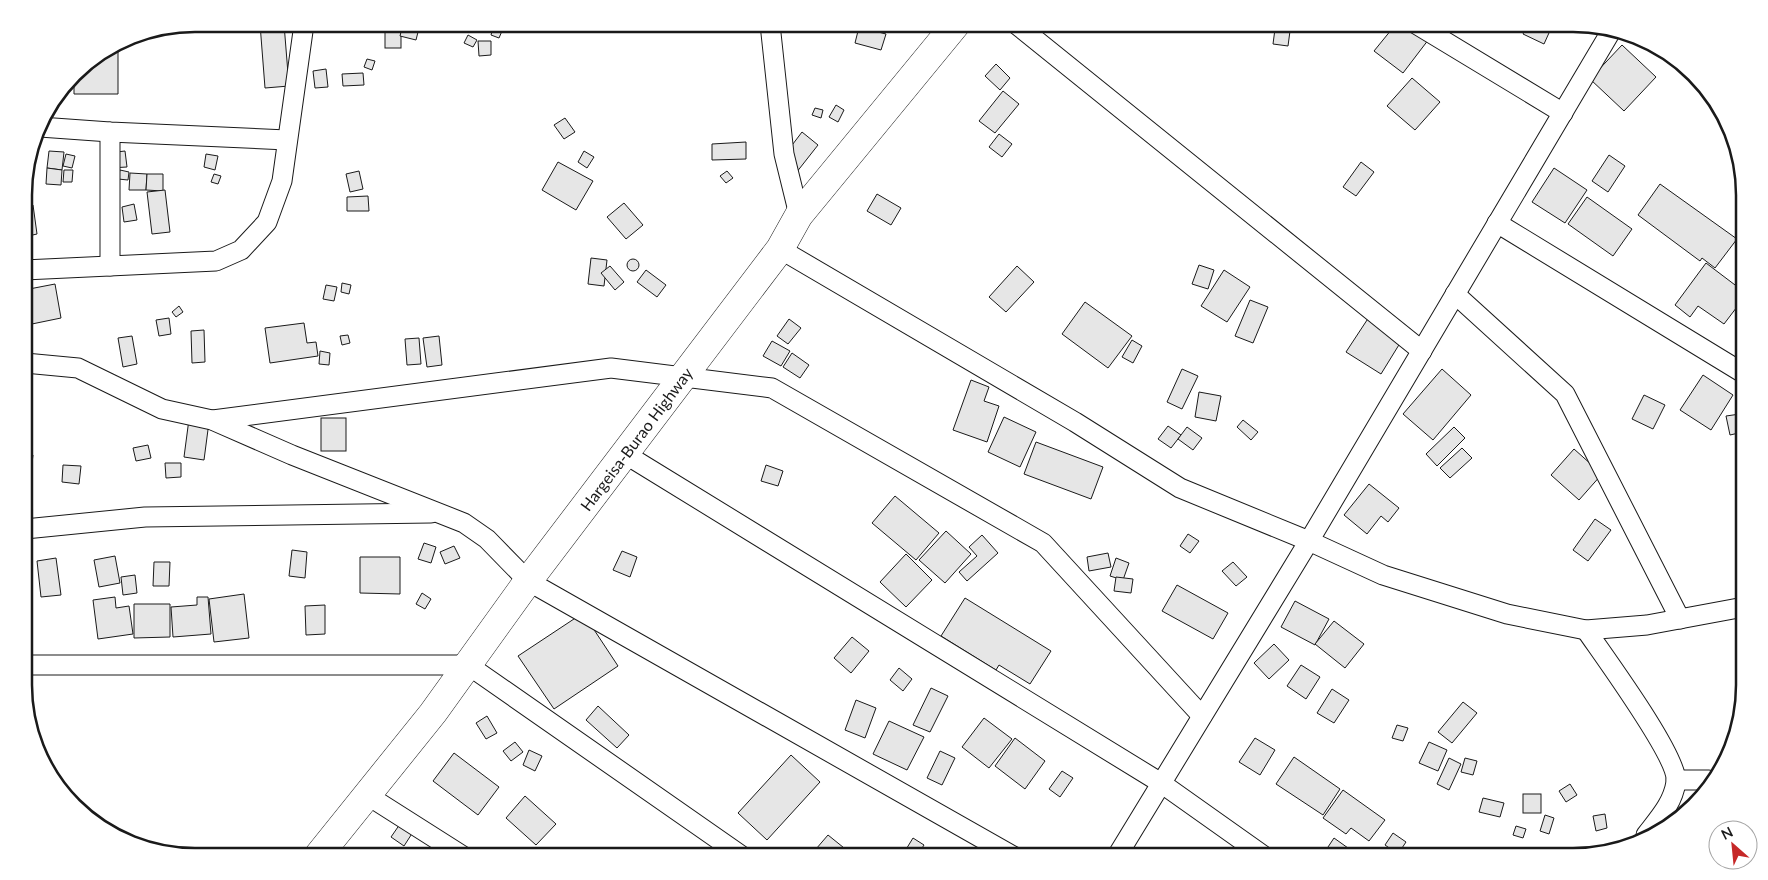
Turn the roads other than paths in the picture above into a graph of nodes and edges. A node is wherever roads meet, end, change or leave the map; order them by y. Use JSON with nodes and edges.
{"nodes":[{"id":1,"x":303,"y":32,"type":"edge"},
{"id":2,"x":771,"y":32,"type":"edge"},
{"id":3,"x":949,"y":32,"type":"edge"},
{"id":4,"x":1026,"y":32,"type":"edge"},
{"id":5,"x":1429,"y":32,"type":"edge"},
{"id":6,"x":1608,"y":37,"type":"edge"},
{"id":7,"x":1563,"y":113,"type":"junction"},
{"id":8,"x":48,"y":127,"type":"edge"},
{"id":9,"x":110,"y":132,"type":"junction"},
{"id":10,"x":287,"y":140,"type":"junction"},
{"id":11,"x":799,"y":215,"type":"junction"},
{"id":12,"x":1497,"y":223,"type":"junction"},
{"id":13,"x":780,"y":249,"type":"junction"},
{"id":14,"x":110,"y":266,"type":"junction"},
{"id":15,"x":33,"y":270,"type":"edge"},
{"id":16,"x":1456,"y":294,"type":"junction"},
{"id":17,"x":1422,"y":351,"type":"junction"},
{"id":18,"x":33,"y":364,"type":"edge"},
{"id":19,"x":1736,"y":369,"type":"edge"},
{"id":20,"x":682,"y":377,"type":"junction"},
{"id":21,"x":212,"y":420,"type":"junction"},
{"id":22,"x":625,"y":454,"type":"junction"},
{"id":23,"x":439,"y":513,"type":"junction"},
{"id":24,"x":32,"y":528,"type":"edge"},
{"id":25,"x":1309,"y":541,"type":"junction"},
{"id":26,"x":528,"y":581,"type":"junction"},
{"id":27,"x":1736,"y":608,"type":"edge"},
{"id":28,"x":1680,"y":619,"type":"junction"},
{"id":29,"x":1586,"y":630,"type":"junction"},
{"id":30,"x":32,"y":665,"type":"edge"},
{"id":31,"x":468,"y":665,"type":"junction"},
{"id":32,"x":1202,"y":716,"type":"junction"},
{"id":33,"x":1676,"y":780,"type":"junction"},
{"id":34,"x":1704,"y":780,"type":"edge"},
{"id":35,"x":1161,"y":783,"type":"junction"},
{"id":36,"x":367,"y":795,"type":"junction"},
{"id":37,"x":1653,"y":826,"type":"edge"},
{"id":38,"x":998,"y":847,"type":"edge"},
{"id":39,"x":1122,"y":847,"type":"edge"},
{"id":40,"x":1252,"y":847,"type":"edge"},
{"id":41,"x":325,"y":848,"type":"edge"},
{"id":42,"x":451,"y":848,"type":"edge"},
{"id":43,"x":730,"y":848,"type":"edge"}],
"edges":[{"from":1,"to":10,"type":"street"},
{"from":2,"to":11,"type":"street"},
{"from":3,"to":11,"type":"highway","name":"Hargeisa-Burao Highway"},
{"from":4,"to":17,"type":"street"},
{"from":5,"to":7,"type":"street"},
{"from":6,"to":7,"type":"street"},
{"from":7,"to":12,"type":"street"},
{"from":8,"to":9,"type":"street"},
{"from":9,"to":10,"type":"street"},
{"from":9,"to":14,"type":"street"},
{"from":10,"to":14,"type":"street"},
{"from":11,"to":13,"type":"highway","name":"Hargeisa-Burao Highway"},
{"from":12,"to":16,"type":"street"},
{"from":12,"to":19,"type":"street"},
{"from":13,"to":20,"type":"highway","name":"Hargeisa-Burao Highway"},
{"from":13,"to":25,"type":"street"},
{"from":14,"to":15,"type":"street"},
{"from":16,"to":17,"type":"street"},
{"from":16,"to":28,"type":"street"},
{"from":17,"to":25,"type":"street"},
{"from":18,"to":21,"type":"street"},
{"from":20,"to":21,"type":"street"},
{"from":20,"to":22,"type":"highway","name":"Hargeisa-Burao Highway"},
{"from":20,"to":32,"type":"street"},
{"from":21,"to":23,"type":"street"},
{"from":22,"to":26,"type":"highway","name":"Hargeisa-Burao Highway"},
{"from":22,"to":35,"type":"street"},
{"from":23,"to":24,"type":"street"},
{"from":23,"to":26,"type":"street"},
{"from":25,"to":29,"type":"street"},
{"from":25,"to":32,"type":"street"},
{"from":26,"to":31,"type":"highway","name":"Hargeisa-Burao Highway"},
{"from":26,"to":38,"type":"street"},
{"from":27,"to":28,"type":"street"},
{"from":28,"to":29,"type":"street"},
{"from":29,"to":33,"type":"street"},
{"from":30,"to":31,"type":"street"},
{"from":31,"to":36,"type":"highway","name":"Hargeisa-Burao Highway"},
{"from":31,"to":43,"type":"street"},
{"from":32,"to":35,"type":"street"},
{"from":33,"to":34,"type":"street"},
{"from":33,"to":37,"type":"street"},
{"from":35,"to":39,"type":"street"},
{"from":35,"to":40,"type":"street"},
{"from":36,"to":41,"type":"highway","name":"Hargeisa-Burao Highway"},
{"from":36,"to":42,"type":"street"}]}
